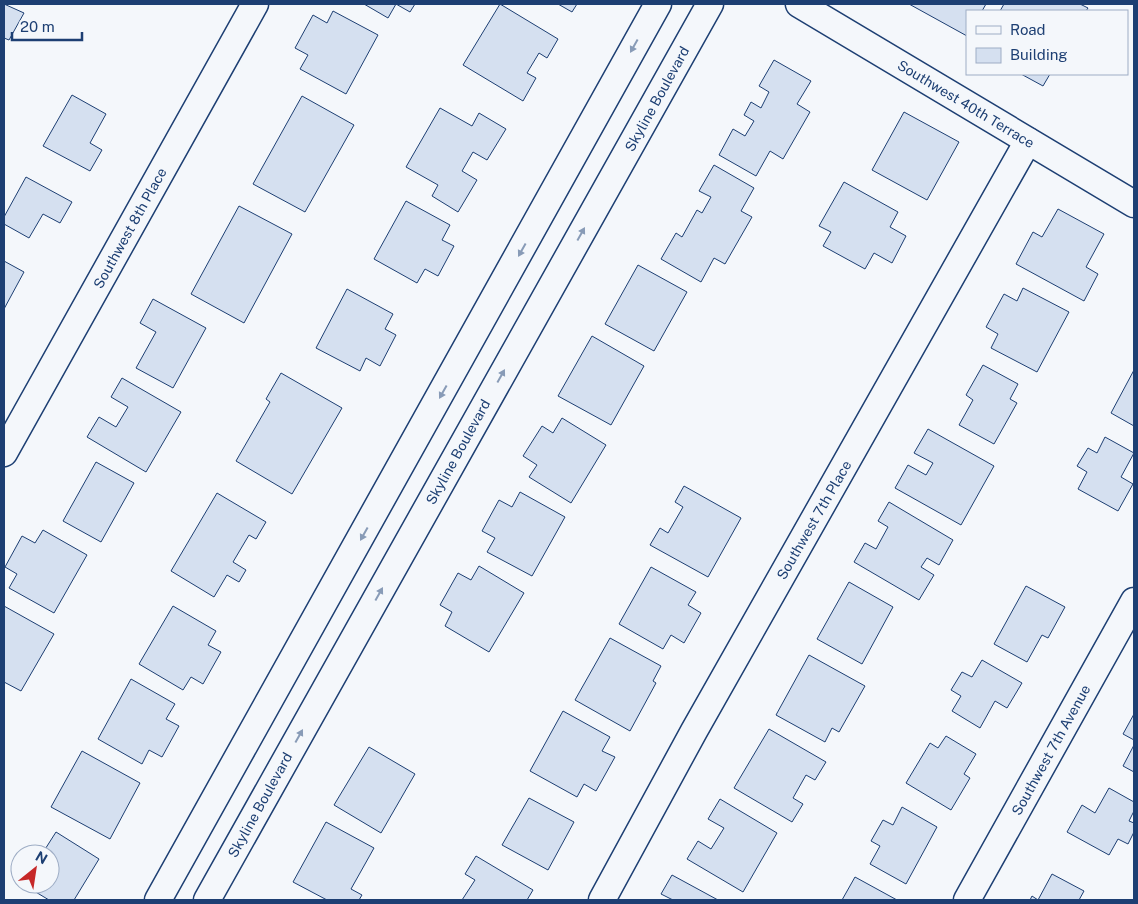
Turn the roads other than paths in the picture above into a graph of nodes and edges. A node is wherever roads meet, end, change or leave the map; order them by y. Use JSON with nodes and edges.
{"nodes":[{"id":1,"x":255,"y":4,"type":"edge"},
{"id":2,"x":658,"y":4,"type":"edge"},
{"id":3,"x":710,"y":4,"type":"edge"},
{"id":4,"x":799,"y":4,"type":"edge"},
{"id":5,"x":1028,"y":141,"type":"junction"},
{"id":6,"x":1134,"y":204,"type":"edge"},
{"id":7,"x":4,"y":453,"type":"edge"},
{"id":8,"x":1134,"y":600,"type":"edge"},
{"id":9,"x":158,"y":900,"type":"edge"},
{"id":10,"x":207,"y":900,"type":"edge"},
{"id":11,"x":602,"y":900,"type":"edge"},
{"id":12,"x":967,"y":900,"type":"edge"}],
"edges":[{"from":1,"to":7,"type":"street","name":"Southwest 8th Place"},
{"from":2,"to":9,"type":"street","one_way":true},
{"from":10,"to":3,"type":"street","name":"Skyline Boulevard","one_way":true},
{"from":4,"to":5,"type":"street","name":"Southwest 40th Terrace"},
{"from":5,"to":6,"type":"street","name":"Southwest 40th Terrace"},
{"from":5,"to":11,"type":"street","name":"Southwest 7th Place"},
{"from":8,"to":12,"type":"street","name":"Southwest 7th Avenue"}]}
